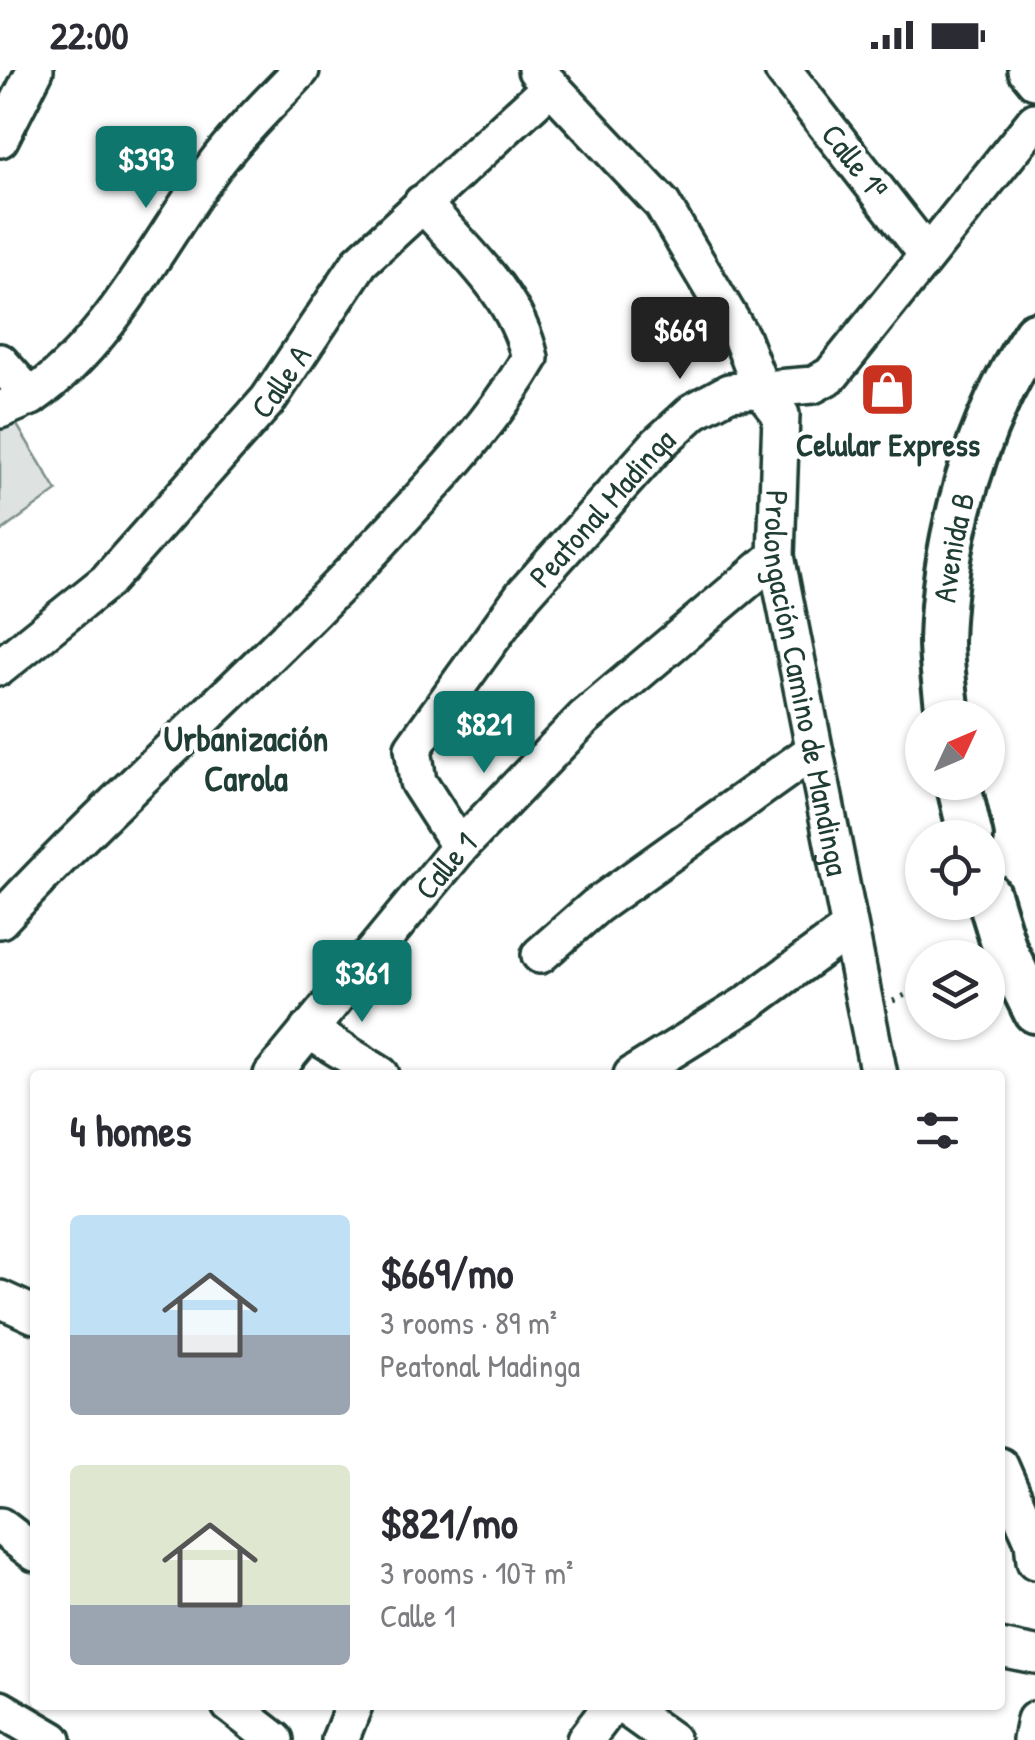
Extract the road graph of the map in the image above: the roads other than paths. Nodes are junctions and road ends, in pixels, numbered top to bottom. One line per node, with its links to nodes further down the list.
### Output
1 (35, 70): 8 (street)
2 (301, 70): 14 (street)
3 (783, 70): 10 (street, Calle 1ª)
4 (1026, 70): 6 (street)
5 (543, 78): 9 (street, Calle A); 13 (street, Prolongación Camino de Mandinga)
6 (1035, 81)
7 (1035, 122): 10 (street, Peatonal Madinga)
8 (0, 139)
9 (422, 203): 16 (street, Calle A); 20 (street)
10 (926, 253): 13 (street, Peatonal Madinga)
11 (1035, 334): 17 (main road, Avenida B)
12 (0, 362): 14 (street)
13 (761, 389): 15 (street, Prolongación Camino de Mandinga); 19 (street, Peatonal Madinga)
14 (16, 404)
15 (776, 556): 18 (street, Prolongación Camino de Mandinga); 19 (street, Calle 1)
16 (0, 667)
17 (946, 700)
18 (813, 750): 22 (street, Prolongación Camino de Mandinga); 23 (street)
19 (460, 848): 25 (street, Calle 1)
20 (0, 920)
21 (999, 920): 24 (main road)
22 (849, 929): 28 (street); 29 (street, Prolongación Camino de Mandinga)
23 (540, 955)
24 (1031, 997)
25 (308, 1030): 26 (street, Calle 1); 27 (street)
26 (276, 1070)
27 (373, 1070)
28 (640, 1070)
29 (878, 1070)
30 (1005, 1477): 33 (street)
31 (0, 1526): 32 (street)
32 (30, 1550)
33 (1035, 1561)
34 (1005, 1649): 35 (street)
35 (1035, 1656)
36 (0, 1710): 42 (street)
37 (237, 1710): 43 (street)
38 (352, 1710): 44 (street)
39 (608, 1710): 45 (street)
40 (629, 1710): 46 (street)
41 (1035, 1720): 47 (street)
42 (52, 1740)
43 (276, 1740)
44 (340, 1740)
45 (585, 1740)
46 (671, 1740)
47 (1031, 1740)

